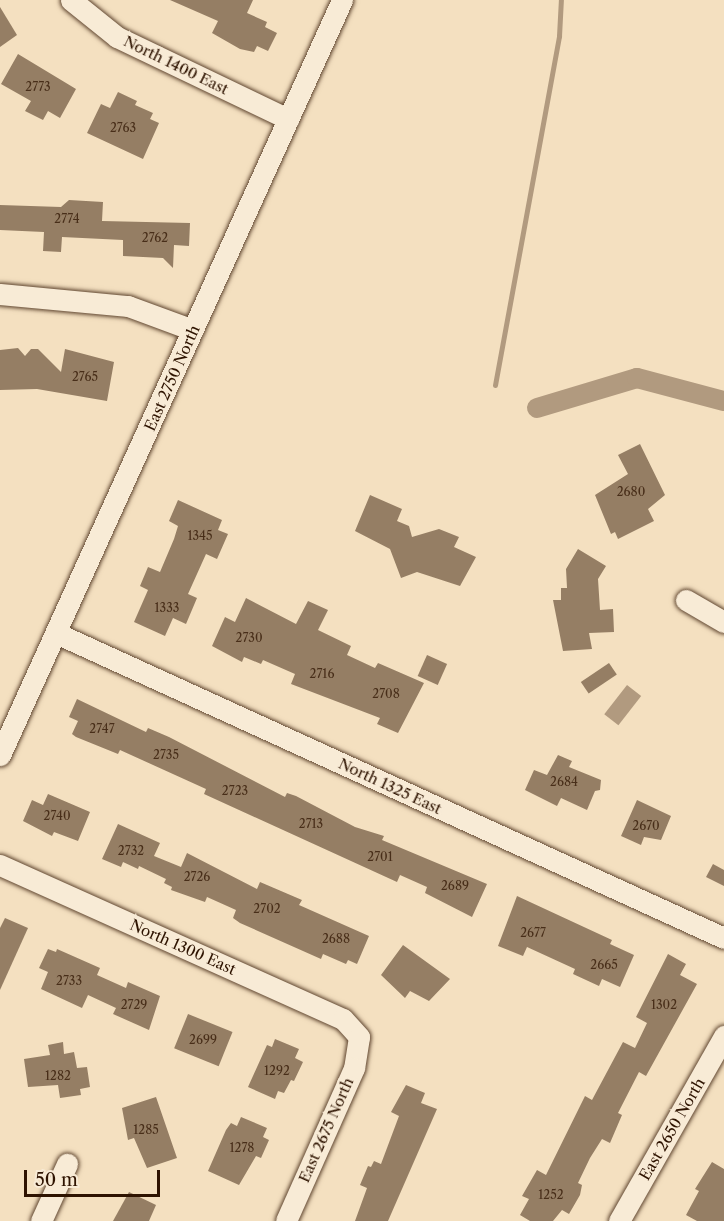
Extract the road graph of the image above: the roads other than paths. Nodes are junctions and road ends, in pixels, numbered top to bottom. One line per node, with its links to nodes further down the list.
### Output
1 (71, 0): 3 (street, North 1400 East)
2 (342, 0): 3 (street, East 2750 North)
3 (288, 119): 5 (street, East 2750 North)
4 (0, 294): 5 (street)
5 (193, 330): 8 (street, East 2750 North)
6 (686, 600): 7 (street)
7 (724, 622)
8 (56, 633): 9 (street, East 2750 North); 11 (street, North 1325 East)
9 (0, 755)
10 (0, 866): 13 (street, North 1300 East)
11 (724, 938)
12 (724, 1036): 17 (street, East 2650 North)
13 (359, 1037): 16 (street, East 2675 North)
14 (67, 1164): 15 (street)
15 (41, 1221)
16 (286, 1221)
17 (619, 1221)

